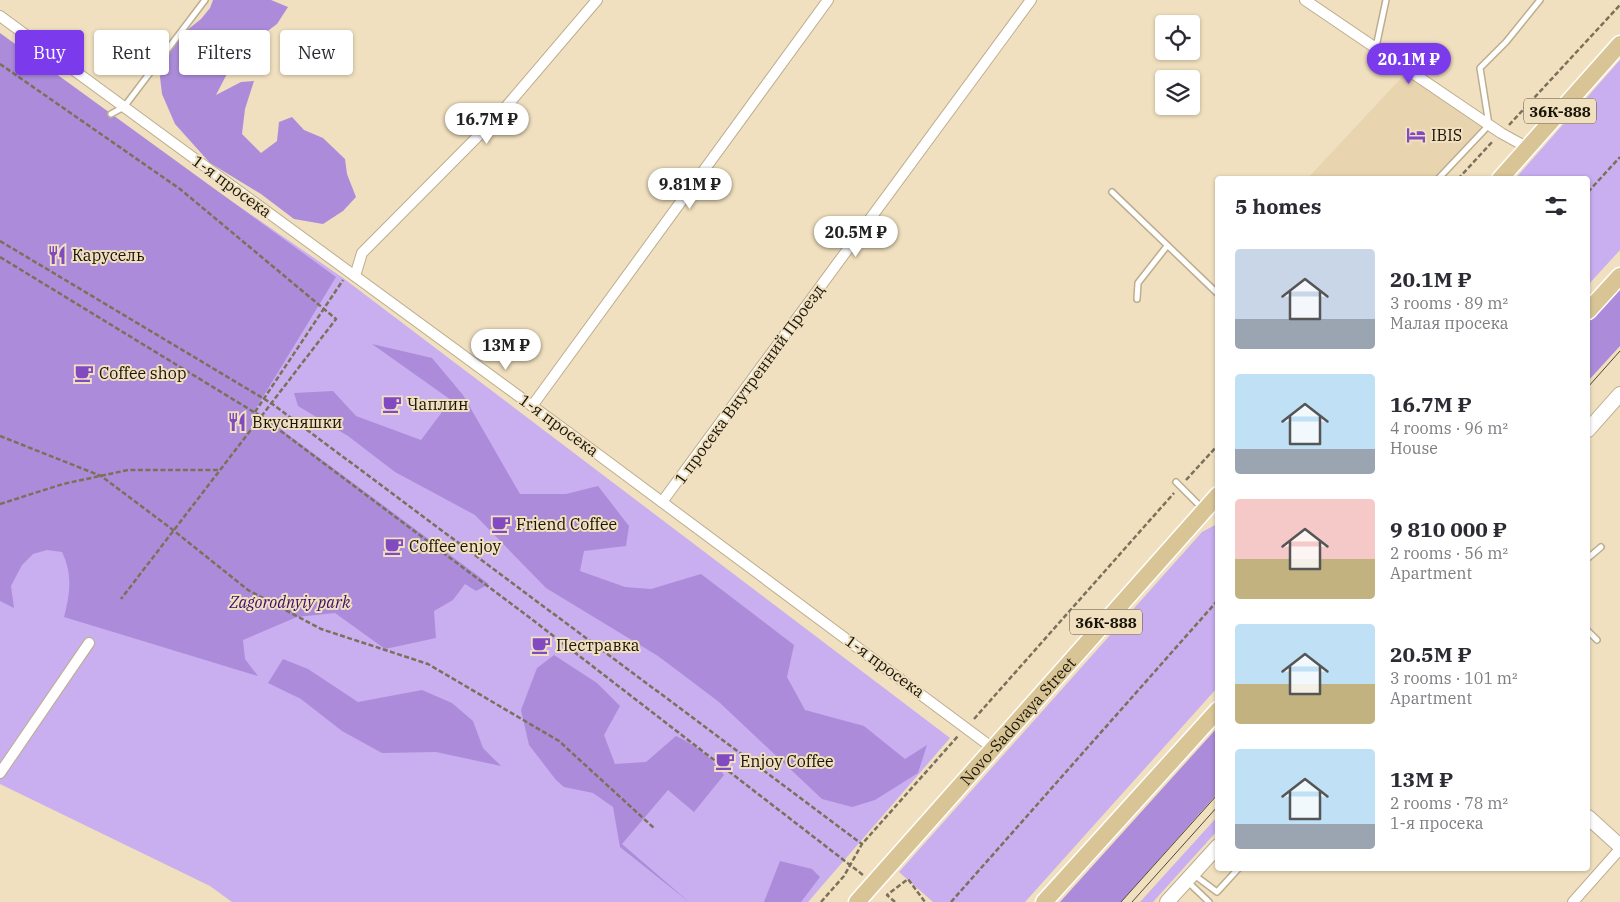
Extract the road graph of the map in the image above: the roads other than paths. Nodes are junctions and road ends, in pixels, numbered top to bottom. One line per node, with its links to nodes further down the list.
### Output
1 (205, 0): 11 (lane)
2 (597, 0): 19 (street)
3 (828, 0): 25 (street)
4 (1030, 0): 29 (street, 1 просека Внутренний Проезд)
5 (1304, 0): 10 (street)
6 (1386, 0): 10 (lane)
7 (1540, 0): 13 (lane)
8 (0, 16): 11 (street, 1-я просека)
9 (1620, 44): 14 (main road, 36К-888)
10 (1376, 47): 13 (street)
11 (124, 106): 12 (lane); 19 (street, 1-я просека)
12 (111, 114)
13 (1489, 125): 14 (street); 15 (lane)
14 (1528, 148): 16 (main road, 36К-888)
15 (1441, 176)
16 (1503, 176)
17 (1112, 192): 18 (lane)
18 (1167, 246): 21 (lane); 22 (lane)
19 (352, 274): 25 (street, 1-я просека)
20 (1620, 276): 23 (main road)
21 (1215, 291)
22 (1137, 299)
23 (1590, 309)
24 (1620, 394): 26 (street)
25 (532, 406): 29 (street, 1-я просека)
26 (1590, 428)
27 (1179, 484): 30 (lane)
28 (1215, 498): 30 (main road, Novo-Sadovaya Street / 36К-888)
29 (662, 502): 37 (street, 1-я просека)
30 (1204, 510): 37 (main road, Novo-Sadovaya Street / 36К-888)
31 (1601, 547): 32 (lane)
32 (1590, 556)
33 (1590, 633): 34 (lane)
34 (1598, 640)
35 (88, 643): 38 (street)
36 (1215, 713): 45 (main road)
37 (994, 749): 44 (main road, Novo-Sadovaya Street / 36К-888)
38 (0, 773)
39 (1590, 819): 40 (street)
40 (1620, 848): 48 (street)
41 (1215, 849): 43 (street)
42 (1236, 871): 43 (lane)
43 (1190, 877): 46 (street); 47 (lane)
44 (857, 902)
45 (1044, 902)
46 (1167, 902)
47 (1209, 902)
48 (1573, 902)

